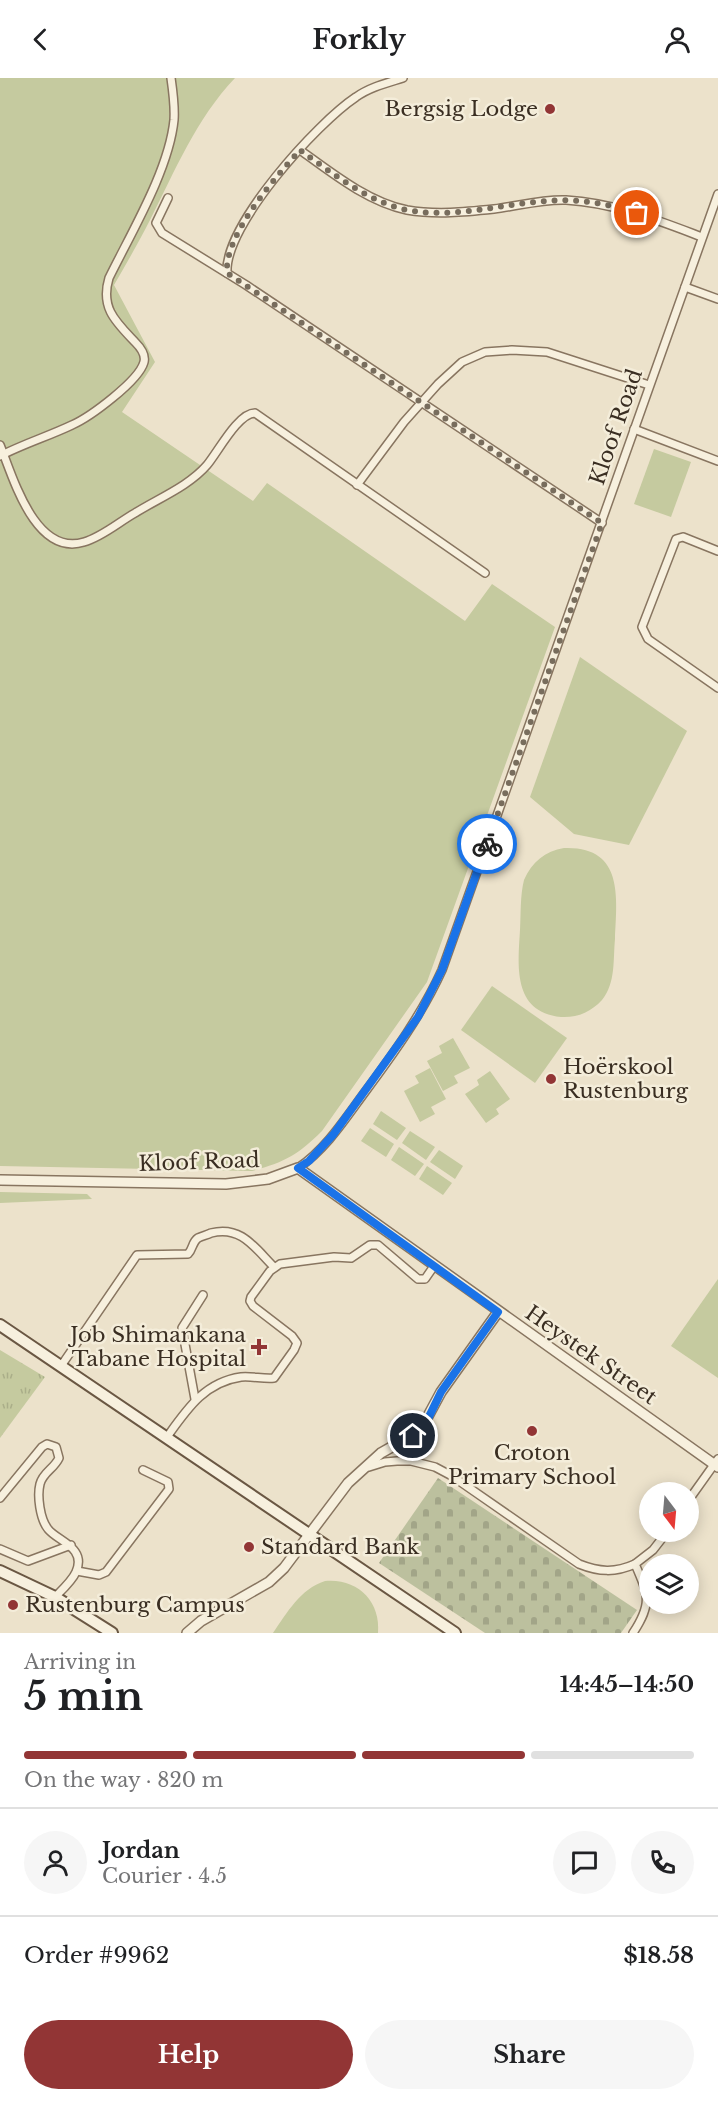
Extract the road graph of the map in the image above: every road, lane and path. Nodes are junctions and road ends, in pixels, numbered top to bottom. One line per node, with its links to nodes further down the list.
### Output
1 (171, 78): 14 (street)
2 (403, 78): 3 (street)
3 (300, 150): 6 (street); 7 (street)
4 (718, 194): 6 (street, Kloof Road)
5 (168, 198): 7 (street)
6 (702, 237): 8 (street, Kloof Road)
7 (227, 273): 11 (street)
8 (686, 287): 9 (street); 10 (street, Kloof Road)
9 (718, 299)
10 (649, 386): 11 (street); 12 (street, Kloof Road)
11 (421, 402): 16 (street); 17 (street)
12 (634, 429): 15 (street); 17 (street, Kloof Road)
13 (0, 445): 14 (street)
14 (2, 455): 16 (street)
15 (718, 461)
16 (357, 485): 19 (street)
17 (602, 523): 21 (street, Kloof Road)
18 (718, 550): 20 (street)
19 (485, 573)
20 (718, 688)
21 (298, 1168): 22 (street, Kloof Road); 23 (street, Heystek Street)
22 (0, 1180)
23 (434, 1266): 24 (street); 26 (street, Heystek Street)
24 (274, 1267): 28 (street); 29 (street)
25 (203, 1295): 29 (street)
26 (498, 1312): 31 (street, Heystek Street); 33 (street)
27 (0, 1325): 28 (main road)
28 (61, 1365): 30 (main road)
29 (195, 1399): 30 (street)
30 (167, 1437): 36 (main road)
31 (717, 1463): 34 (street)
32 (143, 1470): 42 (street)
33 (361, 1471): 36 (street); 40 (street)
34 (699, 1487)
35 (0, 1498): 38 (street)
36 (309, 1534): 47 (street); 48 (main road)
37 (659, 1542): 40 (street)
38 (71, 1545): 39 (street); 42 (street)
39 (0, 1549)
40 (635, 1564): 49 (street)
41 (0, 1571): 43 (main road)
42 (77, 1571): 44 (street)
43 (27, 1585): 44 (main road); 45 (main road)
44 (55, 1597): 46 (main road)
45 (100, 1633)
46 (112, 1633)
47 (187, 1633)
48 (455, 1633)
49 (633, 1633)

